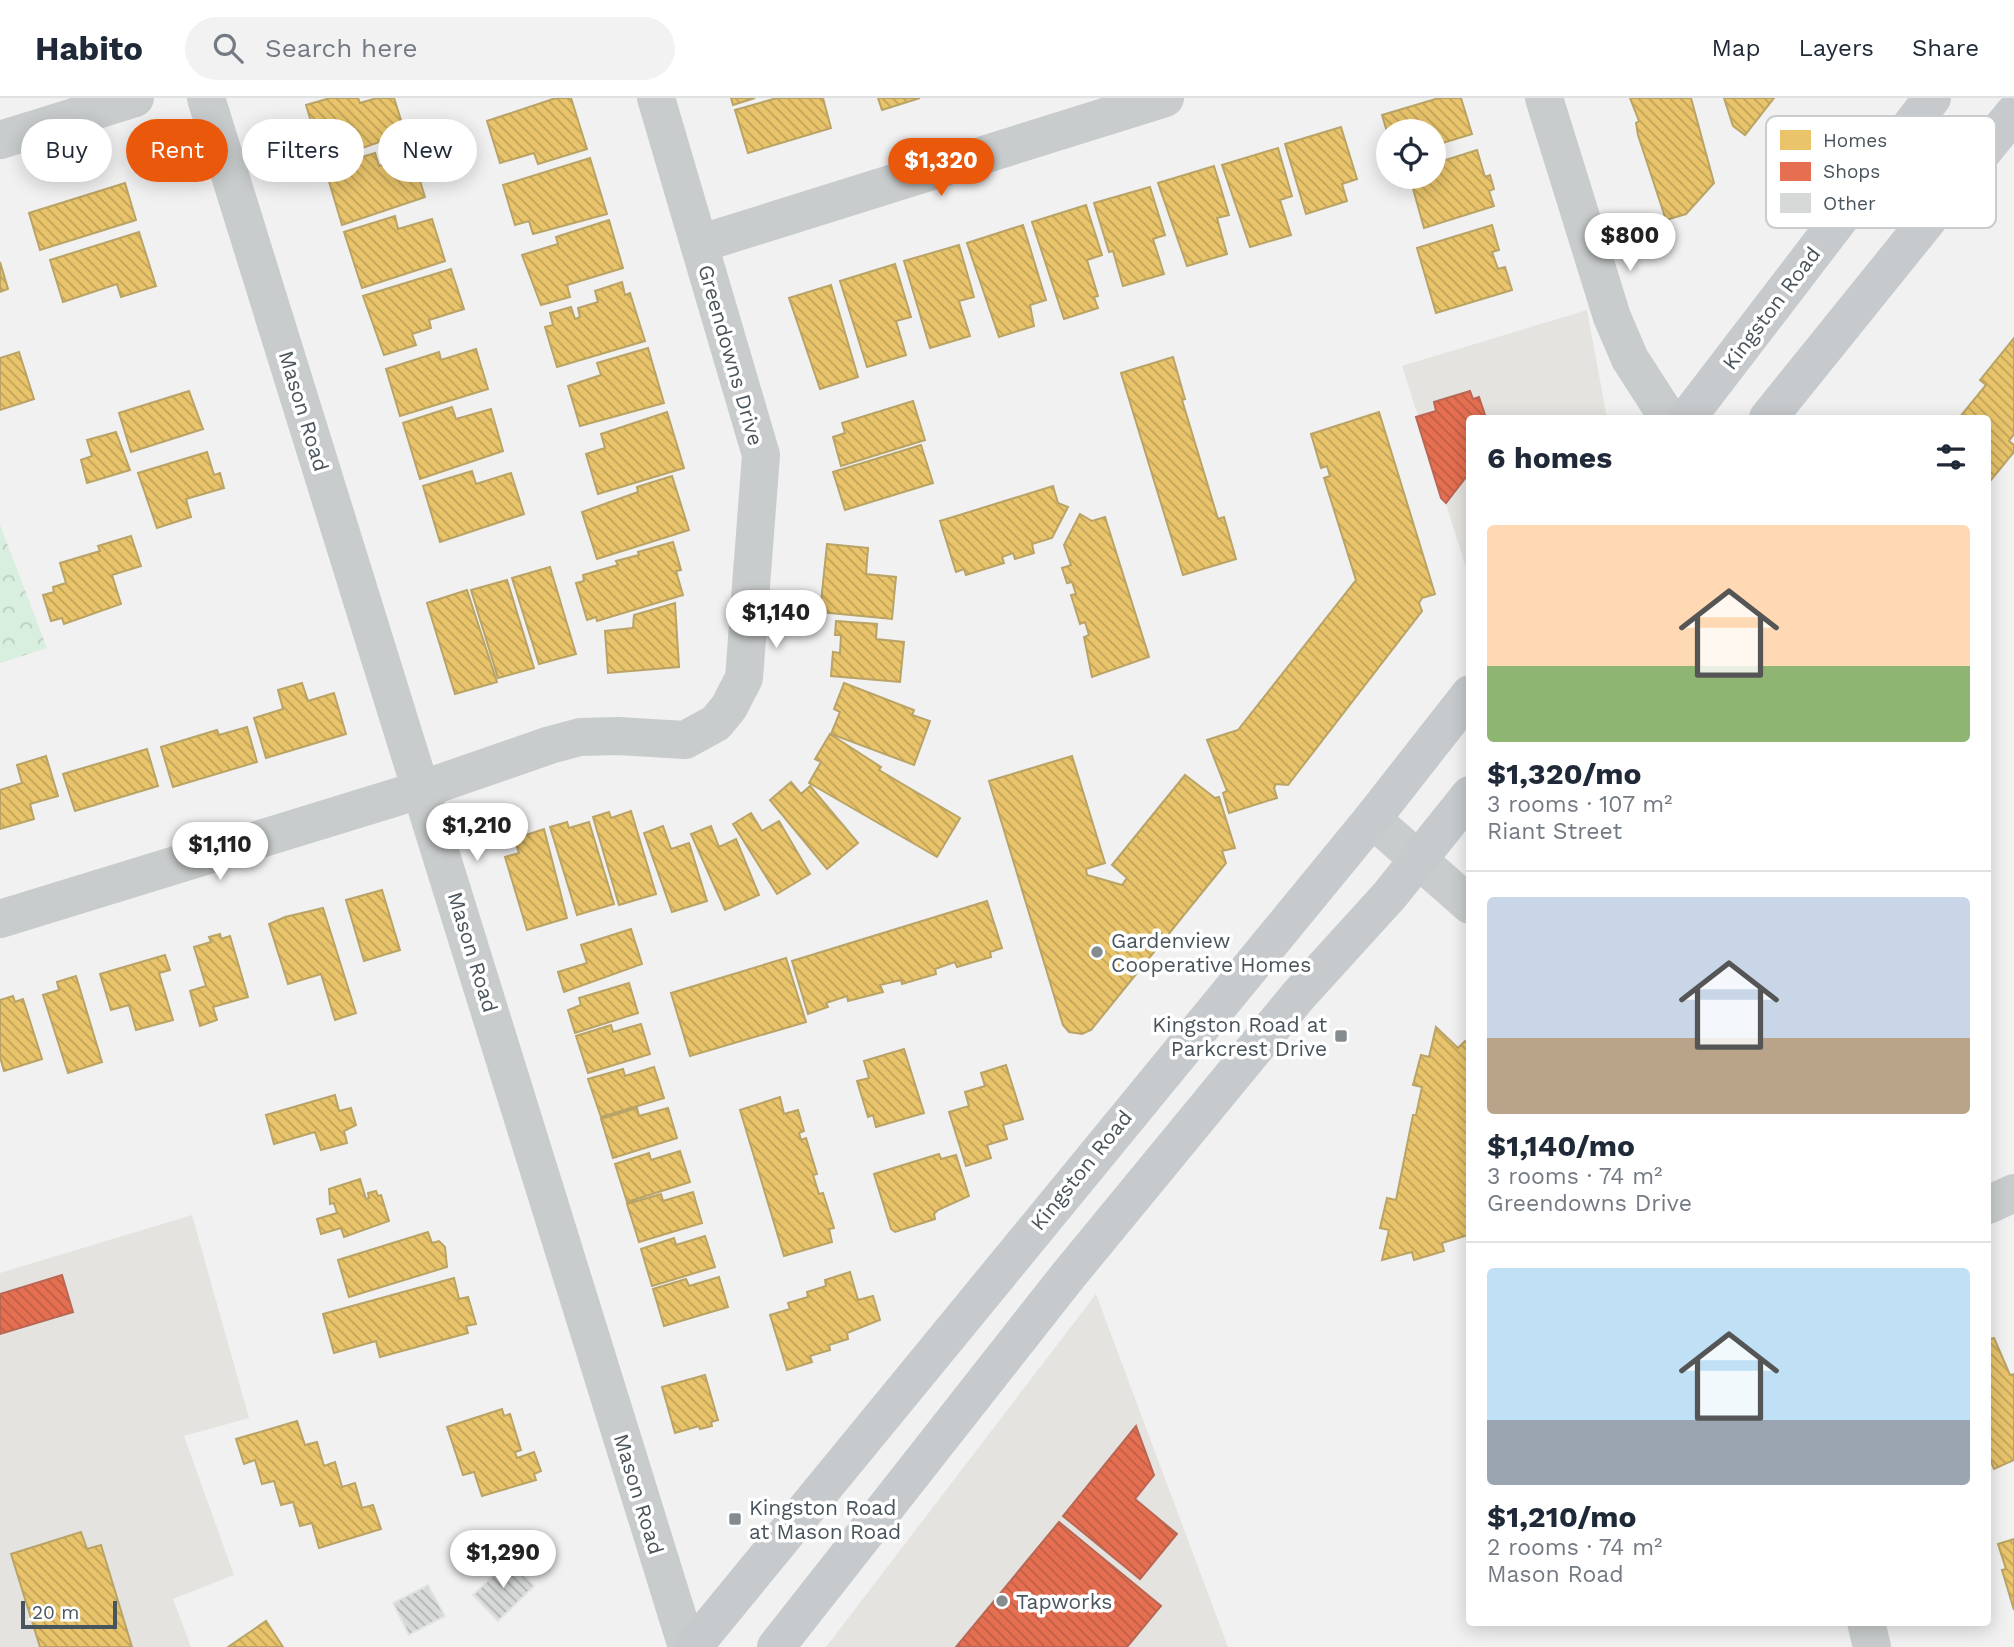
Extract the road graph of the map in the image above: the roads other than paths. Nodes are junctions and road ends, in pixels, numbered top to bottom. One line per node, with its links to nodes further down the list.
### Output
1 (135, 98): 10 (street)
2 (206, 98): 18 (street, Mason Road)
3 (656, 98): 13 (street, Greendowns Drive)
4 (1165, 98): 13 (street)
5 (1544, 98): 14 (street)
6 (1932, 98): 8 (main road, Kingston Road)
7 (2014, 113): 9 (main road)
8 (1918, 116)
9 (1996, 135)
10 (0, 140)
11 (1832, 228): 15 (main road, Kingston Road)
12 (1921, 228): 16 (main road)
13 (699, 244): 18 (street, Greendowns Drive)
14 (1666, 415)
15 (1689, 415)
16 (1770, 415)
17 (1466, 699): 20 (main road, Kingston Road)
18 (423, 789): 23 (street, Greendowns Drive); 27 (street, Mason Road)
19 (1466, 800): 21 (main road)
20 (1372, 819): 21 (street); 24 (main road, Kingston Road)
21 (1418, 859): 22 (street); 25 (main road)
22 (1466, 901)
23 (0, 919)
24 (1272, 938): 25 (main road); 28 (main road, Kingston Road)
25 (1298, 996): 29 (main road)
26 (1867, 1626): 30 (street)
27 (687, 1647)
28 (693, 1647)
29 (776, 1647)
30 (1872, 1647)

